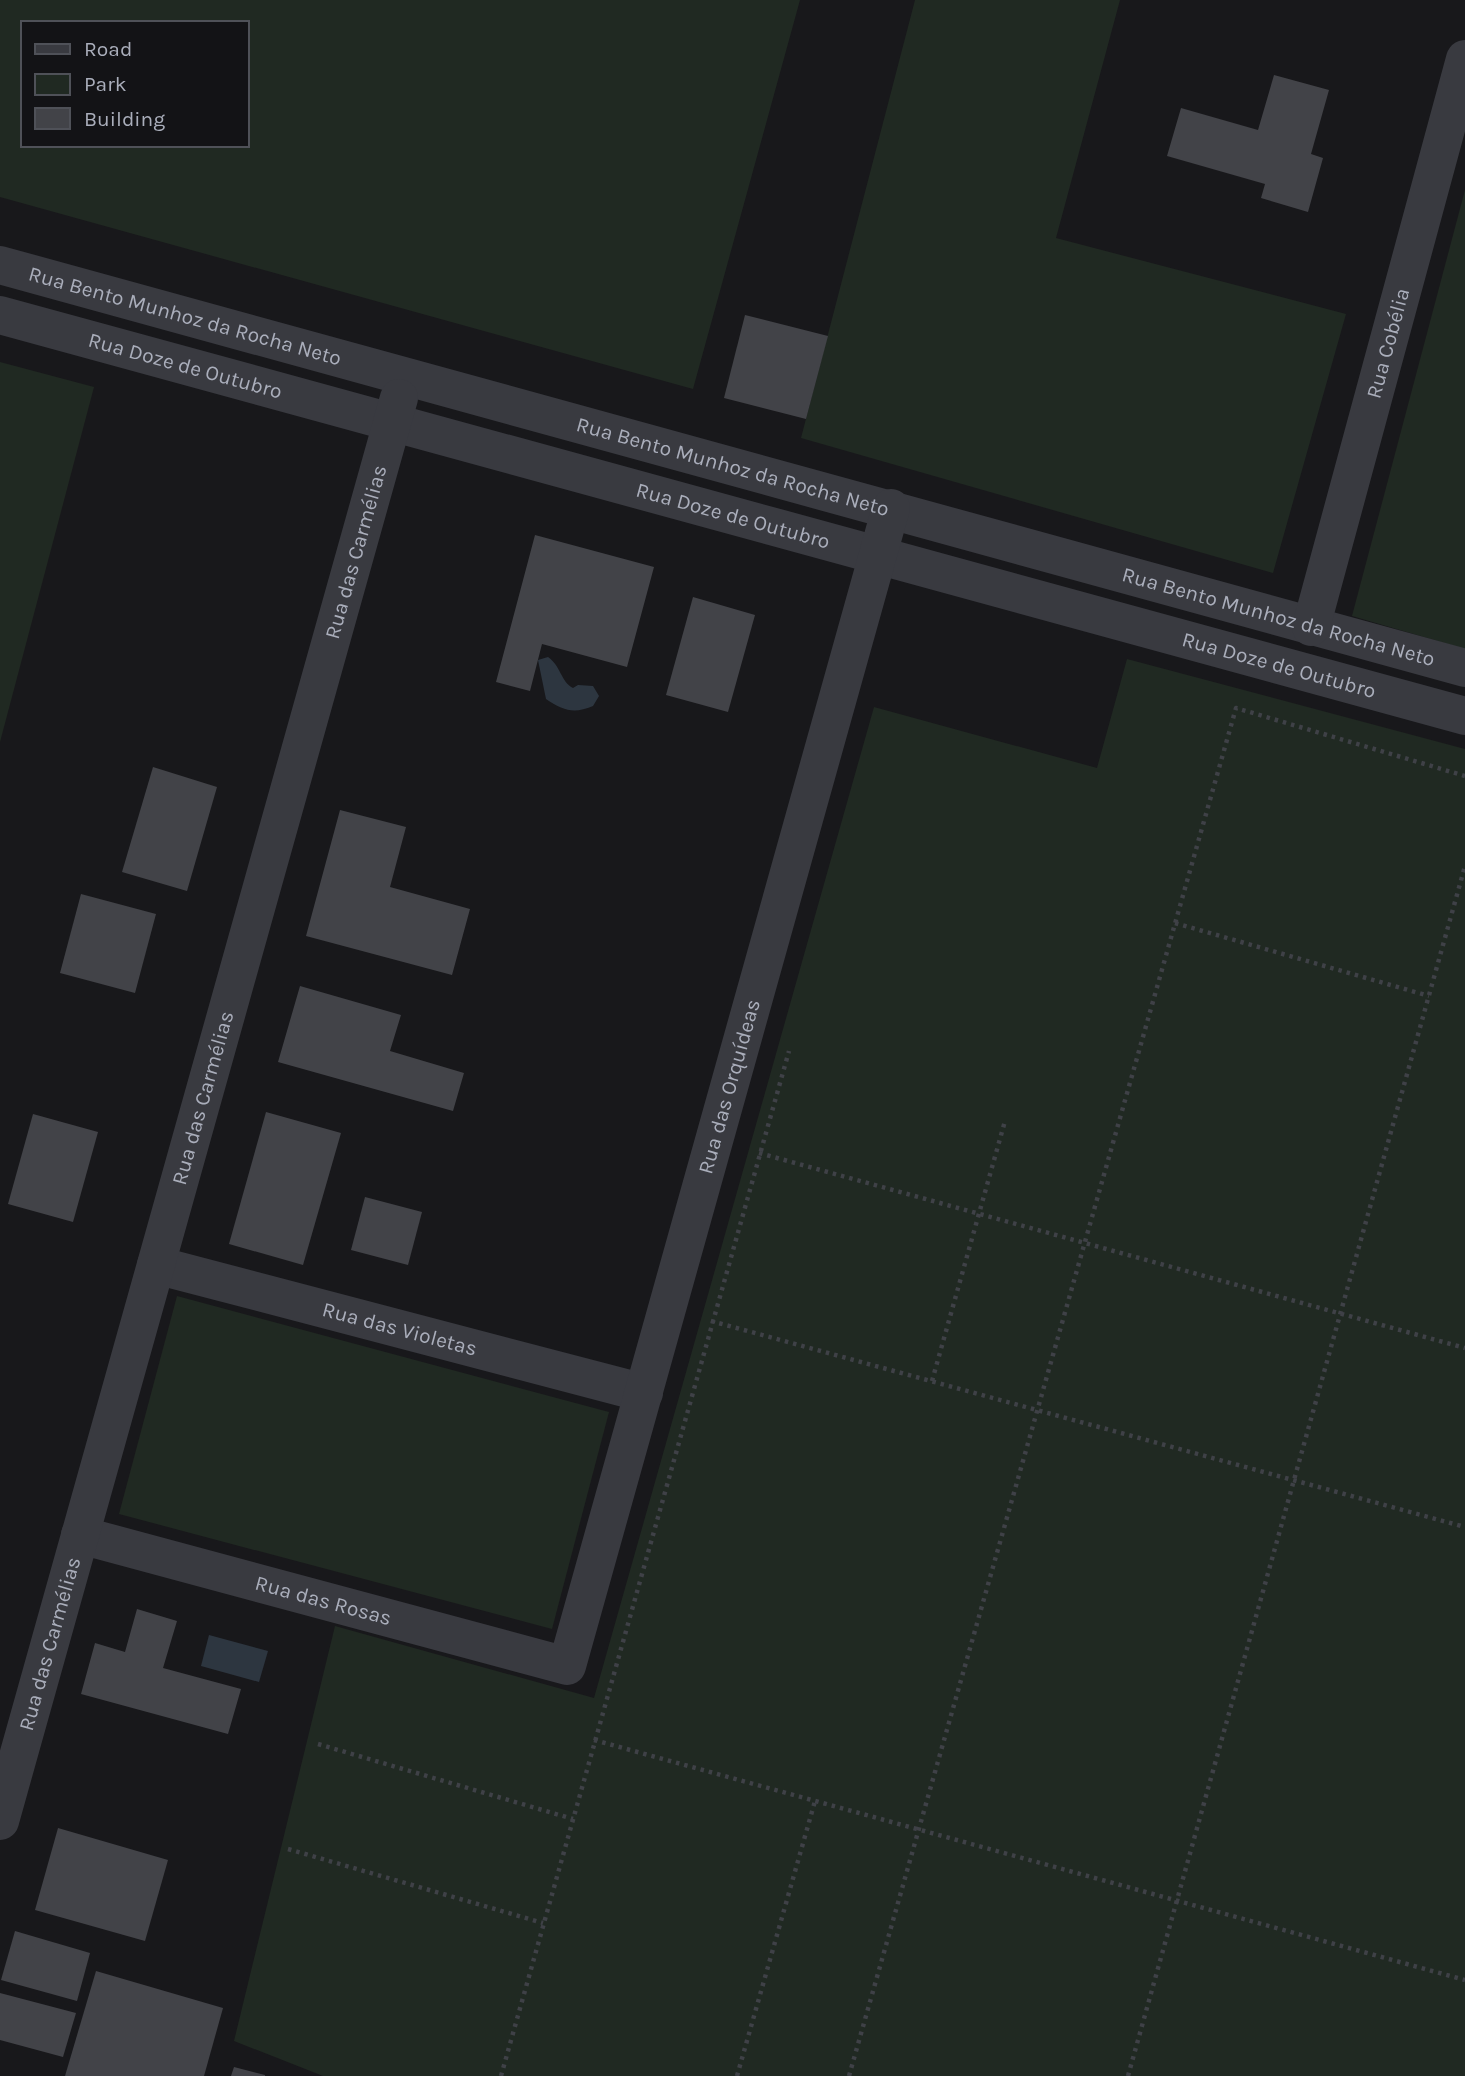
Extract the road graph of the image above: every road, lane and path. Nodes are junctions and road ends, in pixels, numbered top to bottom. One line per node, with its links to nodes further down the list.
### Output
1 (1465, 59): 8 (street, Rua Cobélia)
2 (0, 265): 4 (street, Rua Bento Munhoz da Rocha Neto)
3 (0, 316): 5 (street, Rua Doze de Outubro)
4 (405, 376): 5 (street, Rua das Carmélias); 6 (street, Rua Bento Munhoz da Rocha Neto)
5 (392, 423): 7 (street, Rua Doze de Outubro); 20 (street, Rua das Carmélias)
6 (891, 508): 7 (street, Rua das Orquídeas); 8 (street, Rua Bento Munhoz da Rocha Neto)
7 (879, 557): 10 (street, Rua Doze de Outubro); 25 (street, Rua das Orquídeas)
8 (1311, 627): 9 (street, Rua Bento Munhoz da Rocha Neto)
9 (1465, 668)
10 (1465, 716)
11 (1465, 776): 13 (path)
12 (1465, 866): 14 (path)
13 (1175, 923): 14 (path); 19 (path)
14 (1429, 996): 21 (path)
15 (789, 1051): 17 (path)
16 (1006, 1121): 18 (path)
17 (759, 1153): 18 (path); 22 (path)
18 (979, 1214): 19 (path); 24 (path)
19 (1084, 1243): 21 (path); 26 (path)
20 (156, 1265): 25 (street, Rua das Violetas); 29 (street, Rua das Carmélias)
21 (1340, 1314): 23 (path); 27 (path)
22 (712, 1321): 24 (path); 31 (path)
23 (1465, 1348)
24 (932, 1381): 26 (path)
25 (644, 1392): 30 (street, Rua das Orquídeas)
26 (1037, 1410): 27 (path); 36 (path)
27 (1294, 1480): 28 (path); 38 (path)
28 (1465, 1527)
29 (80, 1535): 30 (street, Rua das Rosas); 35 (street, Rua das Carmélias)
30 (567, 1666)
31 (594, 1740): 33 (path); 34 (path)
32 (318, 1744): 34 (path)
33 (815, 1801): 36 (path); 42 (path)
34 (573, 1819): 39 (path)
35 (0, 1821)
36 (919, 1830): 38 (path); 43 (path)
37 (288, 1849): 39 (path)
38 (1177, 1901): 40 (path); 44 (path)
39 (543, 1923): 41 (path)
40 (1465, 1980)
41 (501, 2076)
42 (737, 2076)
43 (849, 2076)
44 (1128, 2076)

